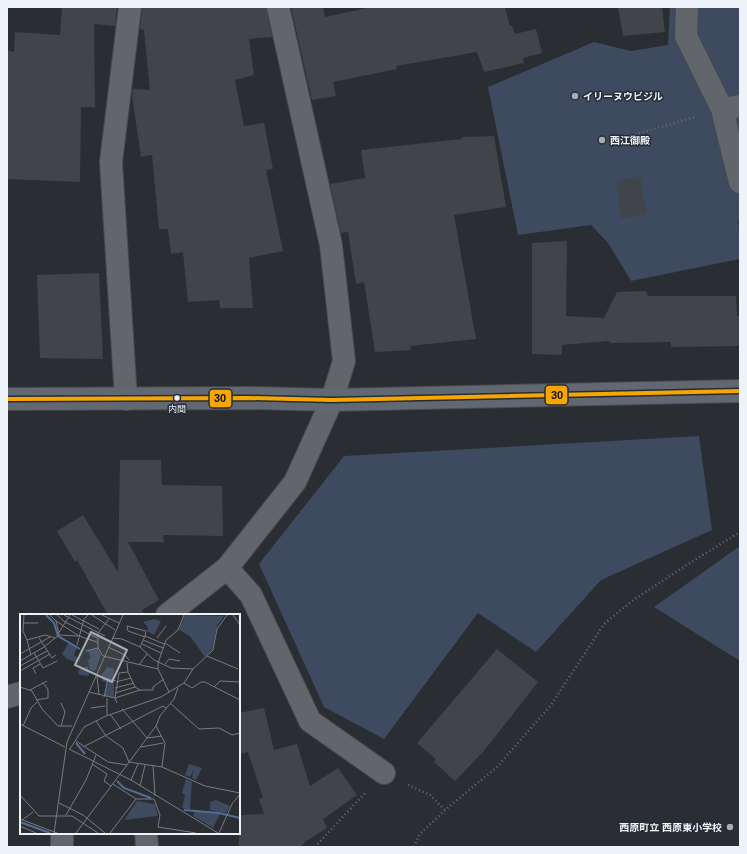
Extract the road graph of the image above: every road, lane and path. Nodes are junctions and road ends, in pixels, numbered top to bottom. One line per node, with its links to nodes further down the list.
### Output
1 (130, 7): 9 (street)
2 (278, 7): 10 (street)
3 (687, 7): 4 (street)
4 (731, 107): 5 (path); 6 (street)
5 (616, 140)
6 (740, 182)
7 (740, 391): 10 (highway)
8 (7, 399): 9 (highway)
9 (126, 399): 10 (highway)
10 (332, 400): 12 (street)
11 (740, 532): 17 (path)
12 (227, 568): 13 (street); 16 (street)
13 (168, 614)
14 (20, 692): 15 (street)
15 (7, 697)
16 (384, 773): 17 (path); 22 (path)
17 (445, 810): 23 (path)
18 (62, 834): 20 (street)
19 (146, 834): 21 (street)
20 (62, 847)
21 (147, 847)
22 (315, 847)
23 (414, 847)

